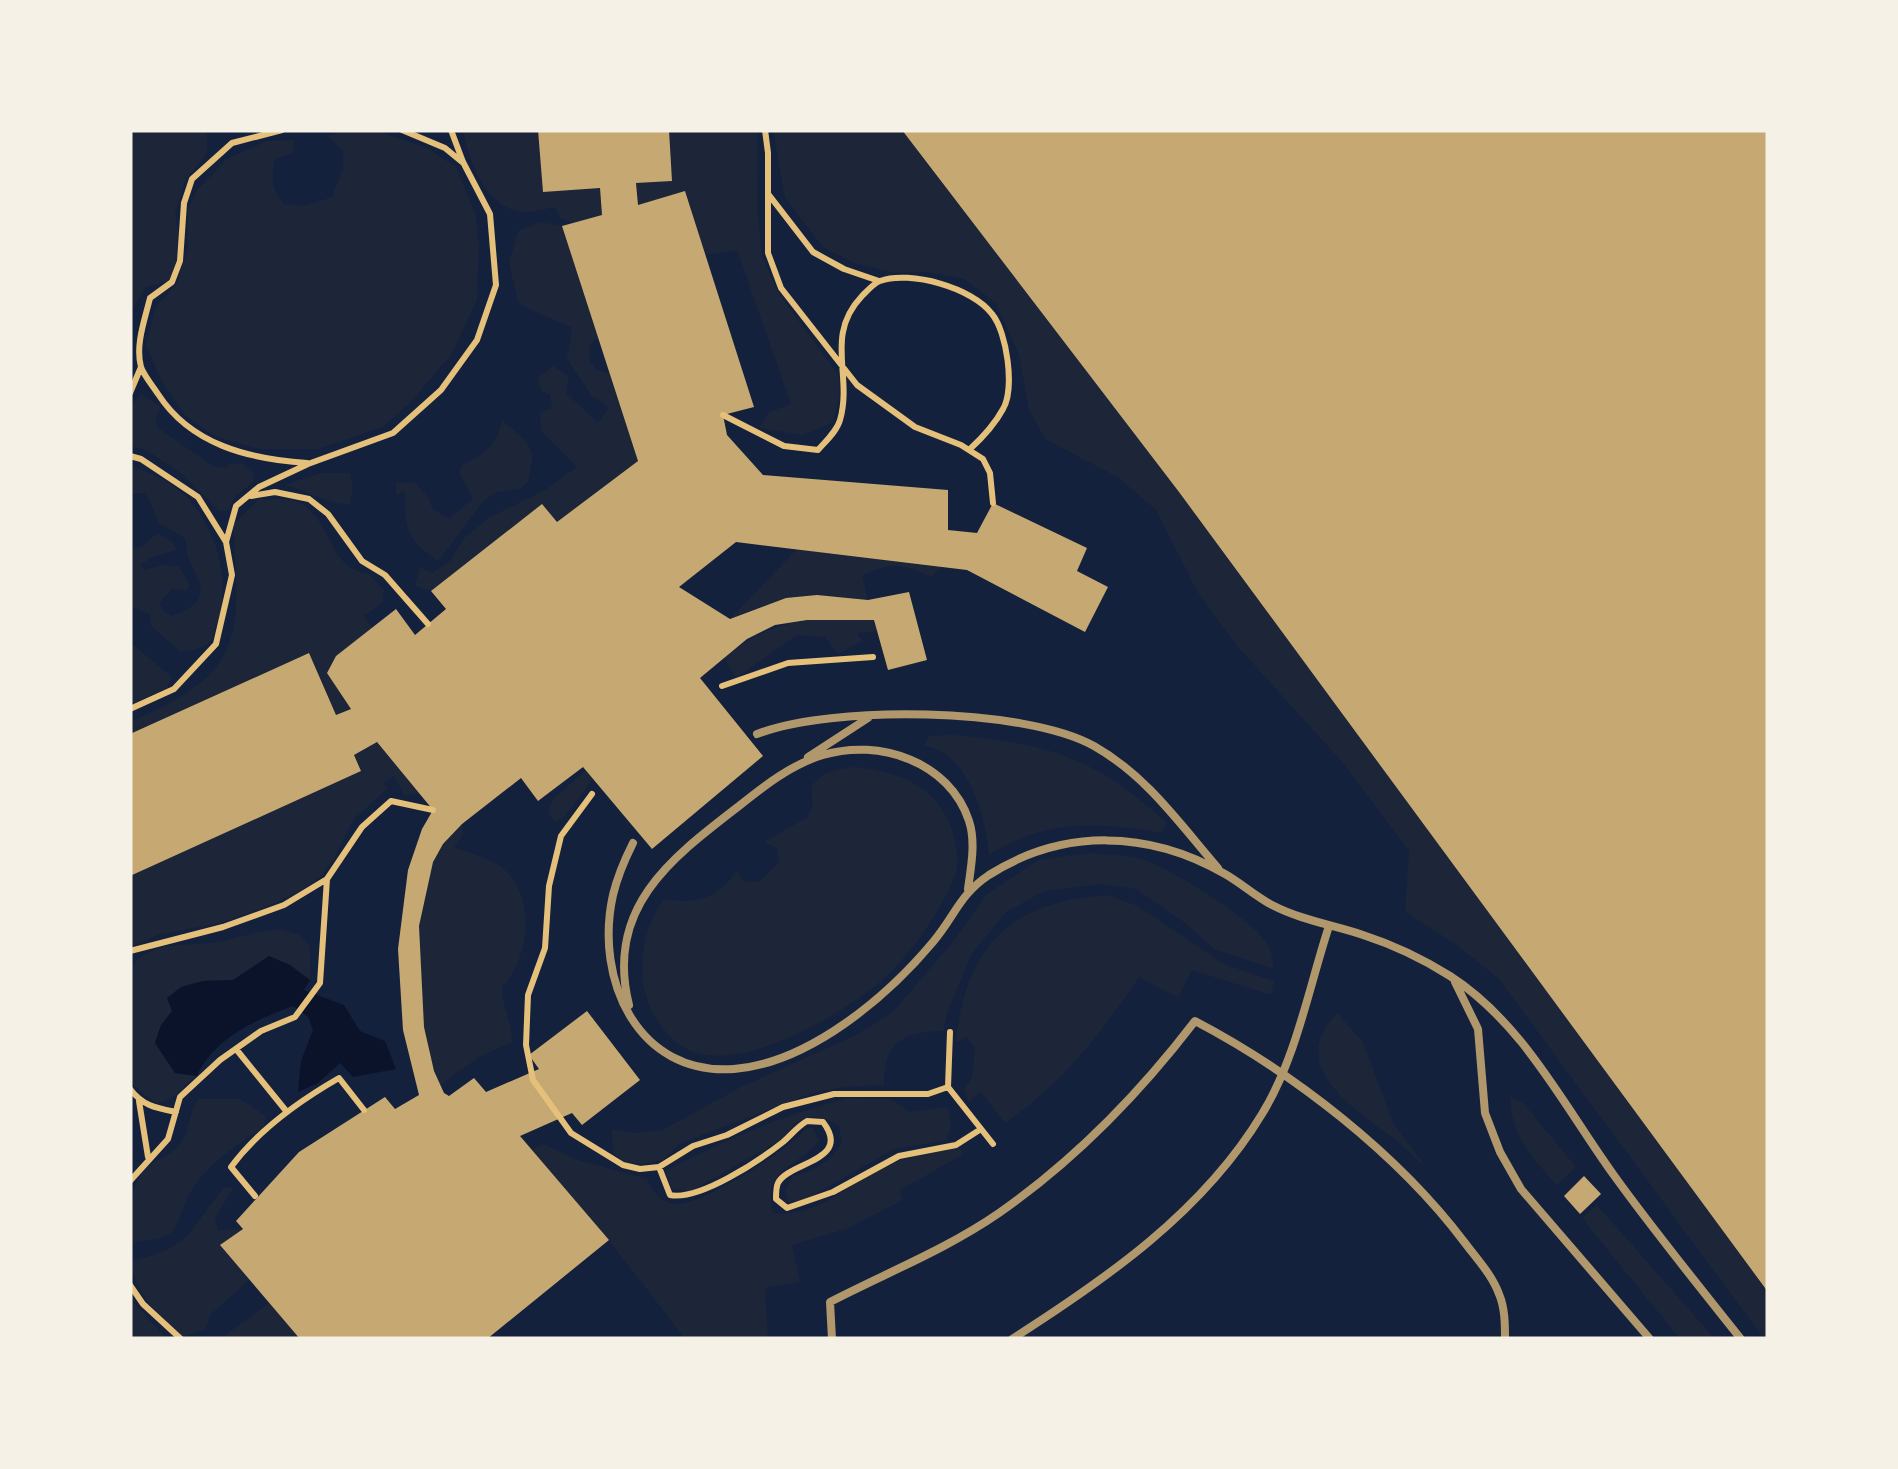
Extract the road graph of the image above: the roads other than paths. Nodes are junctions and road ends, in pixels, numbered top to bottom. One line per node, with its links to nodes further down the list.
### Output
1 (872, 716): 2 (lane); 3 (lane); 5 (lane)
2 (757, 734)
3 (796, 766): 6 (lane); 9 (lane)
4 (633, 843): 9 (lane)
5 (1221, 872): 6 (lane); 7 (lane)
6 (968, 889): 9 (lane)
7 (1329, 926): 8 (lane); 10 (lane)
8 (1454, 978): 14 (lane); 15 (lane)
9 (632, 1017)
10 (1282, 1072): 11 (lane); 12 (lane); 13 (lane)
11 (832, 1339)
12 (1012, 1339)
13 (1505, 1339)
14 (1650, 1339)
15 (1742, 1339)

